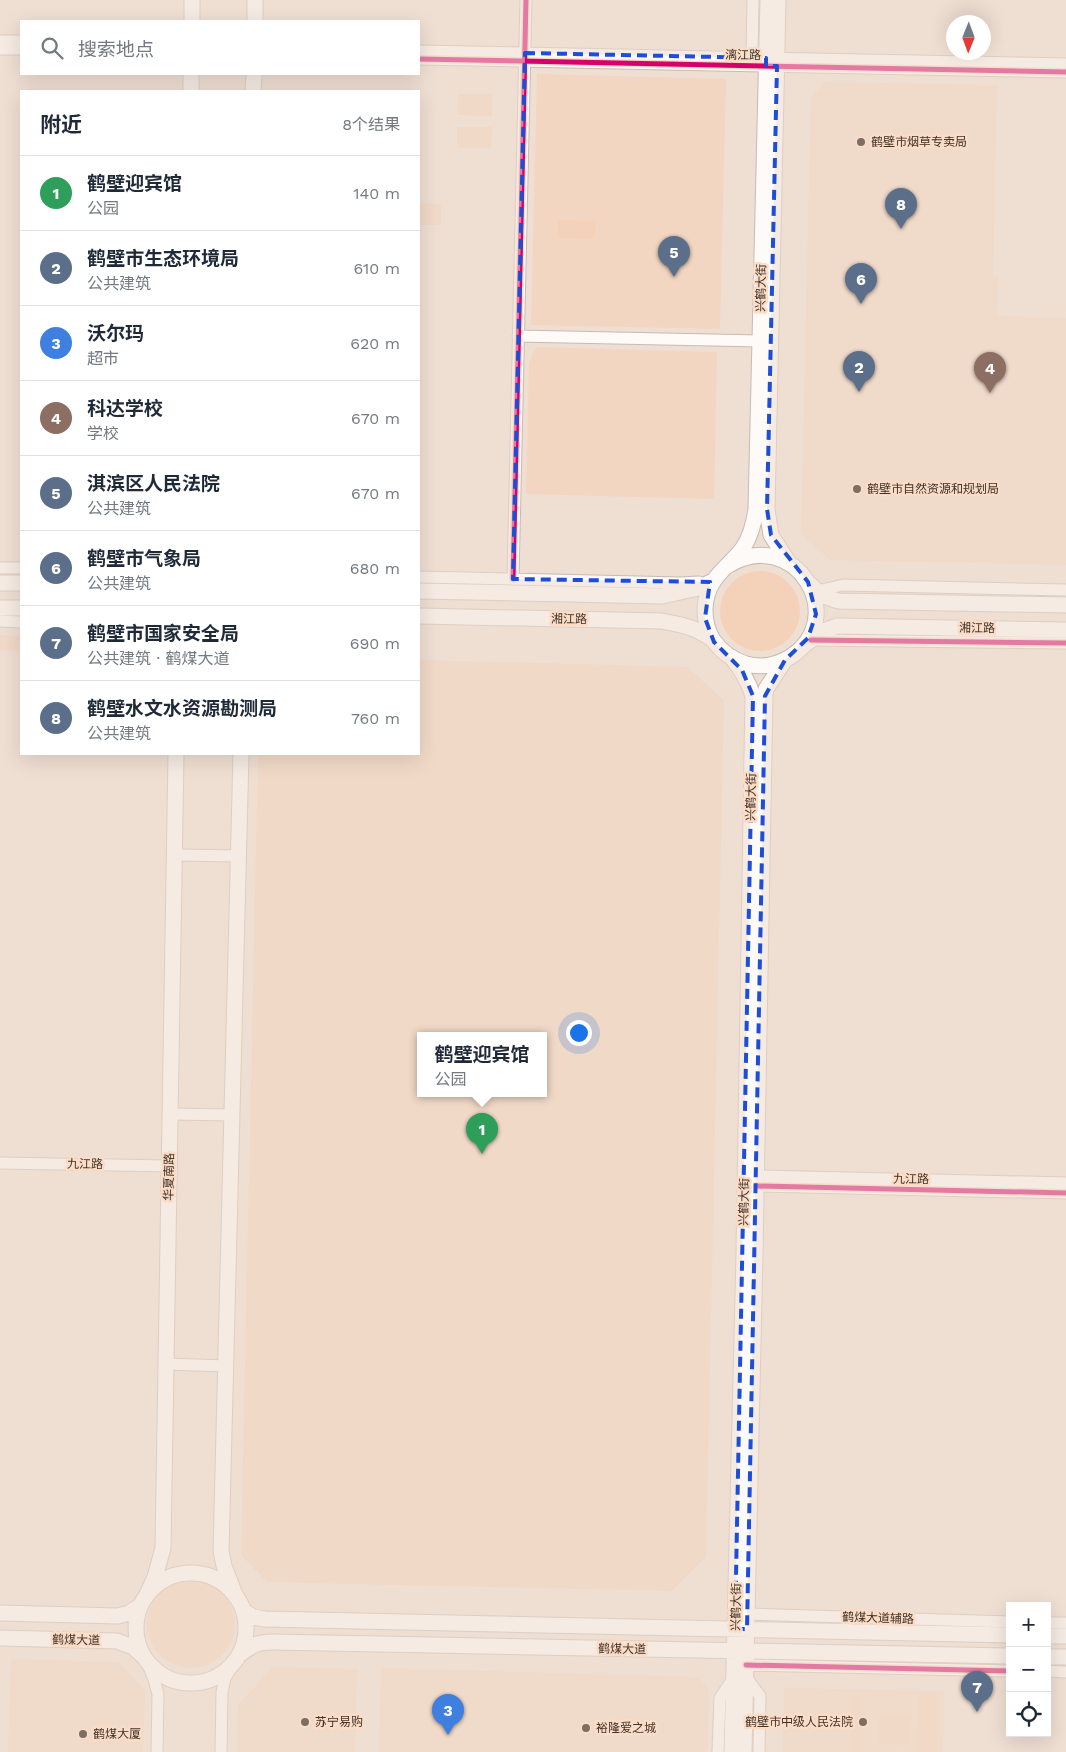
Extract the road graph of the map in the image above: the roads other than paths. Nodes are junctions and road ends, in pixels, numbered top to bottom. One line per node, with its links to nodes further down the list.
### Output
1 (192, 0): 7 (main road)
2 (255, 0): 8 (main road)
3 (526, 0): 14 (street)
4 (753, 0): 16 (street)
5 (768, 0): 16 (main road, 兴鹤大街)
6 (778, 0): 16 (main road, 兴鹤大街)
7 (192, 20)
8 (255, 20)
9 (0, 41): 10 (street)
10 (20, 41)
11 (0, 49): 12 (street)
12 (20, 49)
13 (420, 51): 14 (street, 漓江路)
14 (525, 57): 15 (street, 漓江路); 16 (street, 漓江路); 16 (street, 漓江路); 23 (street)
15 (420, 59)
16 (768, 61): 17 (street, 漓江路); 18 (street, 漓江路); 24 (main road, 兴鹤大街); 25 (main road, 兴鹤大街)
17 (1066, 64)
18 (1066, 72)
19 (191, 75): 21 (main road)
20 (254, 75): 22 (main road)
21 (191, 90)
22 (253, 90)
23 (518, 336): 24 (street); 30 (street)
24 (760, 341): 26 (main road, 兴鹤大街)
25 (790, 564): 26 (main road); 34 (main road)
26 (727, 566): 31 (main road)
27 (0, 568): 28 (street)
28 (20, 568)
29 (420, 577): 30 (street)
30 (513, 580): 31 (street)
31 (713, 581): 36 (main road, 湘江路); 44 (main road)
32 (0, 583): 33 (main road)
33 (20, 584)
34 (813, 587): 35 (street); 37 (main road, 湘江路); 45 (main road)
35 (1066, 590)
36 (420, 592)
37 (1066, 605)
38 (0, 608): 39 (main road)
39 (20, 608)
40 (420, 616): 44 (main road, 湘江路)
41 (0, 621): 42 (street)
42 (20, 622)
43 (1066, 630): 45 (main road, 湘江路)
44 (714, 642): 47 (main road)
45 (807, 642): 46 (street); 48 (main road)
46 (1066, 644)
47 (732, 658): 48 (main road); 71 (main road, 兴鹤大街)
48 (784, 660): 58 (main road, 兴鹤大街)
49 (176, 755): 51 (main road, 华夏南路)
50 (241, 755): 52 (main road)
51 (175, 855): 52 (street); 53 (main road, 华夏南路)
52 (238, 856): 54 (main road)
53 (170, 1114): 54 (street); 57 (main road, 华夏南路)
54 (232, 1115): 62 (main road)
55 (0, 1163): 57 (street, 九江路)
56 (0, 1170): 57 (street, 九江路)
57 (169, 1170): 61 (main road, 华夏南路)
58 (757, 1181): 59 (street, 九江路); 60 (street, 九江路); 67 (main road, 兴鹤大街)
59 (1066, 1183)
60 (1066, 1193)
61 (166, 1364): 62 (street); 64 (main road, 华夏南路)
62 (226, 1366): 63 (main road)
63 (236, 1597): 64 (main road, 鹤煤大道); 65 (main road, 鹤煤大道)
64 (144, 1602): 66 (main road, 鹤煤大道); 79 (main road, 鹤煤大道)
65 (244, 1611): 71 (main road, 鹤煤大道); 80 (main road, 鹤煤大道)
66 (0, 1614)
67 (747, 1614): 68 (street, 鹤煤大道辅路); 71 (main road, 兴鹤大街)
68 (1006, 1622)
69 (1051, 1623): 70 (street)
70 (1066, 1623)
71 (741, 1629): 72 (main road, 鹤煤大道); 81 (main road, 兴鹤大街)
72 (1006, 1635)
73 (1051, 1636): 74 (main road)
74 (1066, 1636)
75 (0, 1638): 79 (main road, 鹤煤大道)
76 (1006, 1656): 81 (main road, 鹤煤大道)
77 (1051, 1657): 78 (main road)
78 (1066, 1657)
79 (146, 1659): 80 (main road, 鹤煤大道); 85 (street)
80 (237, 1659): 81 (main road, 鹤煤大道); 86 (street)
81 (741, 1664): 82 (street); 87 (street); 88 (main road, 兴鹤大街); 89 (main road, 兴鹤大街); 90 (street)
82 (1006, 1670)
83 (1051, 1671): 84 (street)
84 (1066, 1672)
85 (157, 1752)
86 (221, 1752)
87 (718, 1752)
88 (732, 1752)
89 (744, 1752)
90 (759, 1752)

